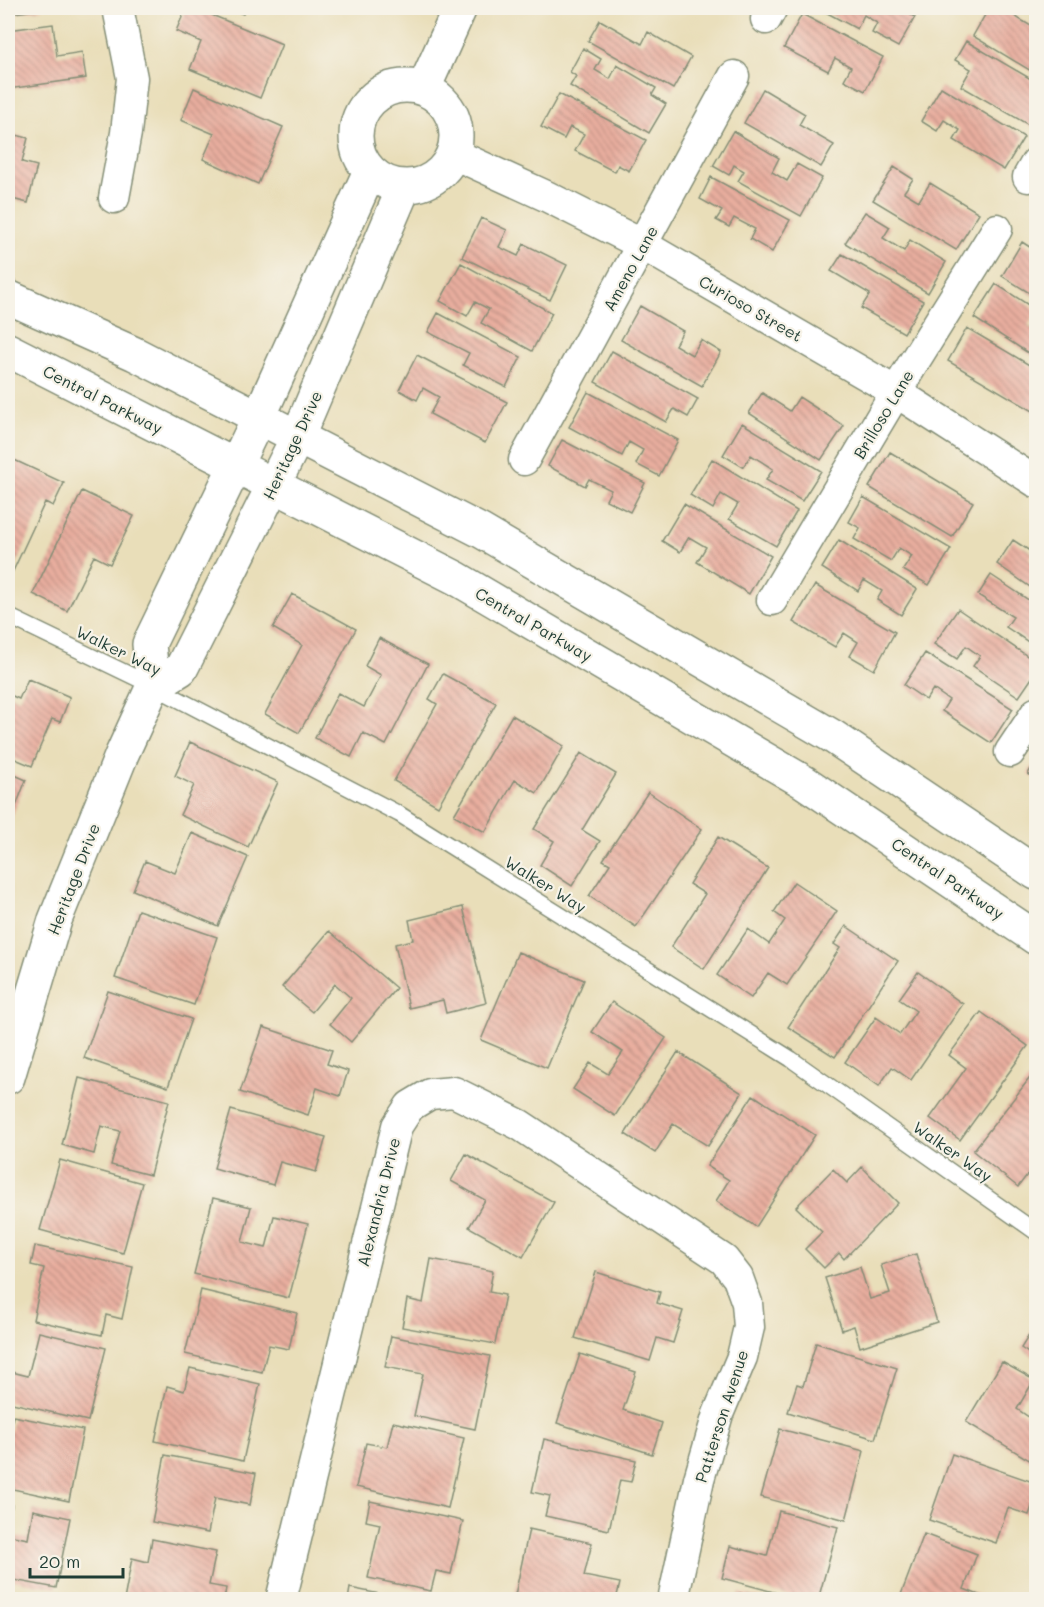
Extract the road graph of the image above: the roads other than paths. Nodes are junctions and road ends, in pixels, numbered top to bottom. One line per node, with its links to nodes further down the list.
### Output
1 (118, 8): 8 (street)
2 (460, 8): 4 (main road)
3 (734, 76): 10 (street, Ameno Lane)
4 (424, 88): 5 (main road); 6 (main road)
5 (454, 154): 7 (main road); 10 (street, Curioso Street)
6 (370, 171): 7 (main road); 14 (main road, Heritage Drive)
7 (404, 187): 15 (main road, Heritage Drive)
8 (114, 198)
9 (997, 229): 13 (street, Brilloso Lane)
10 (643, 245): 13 (street, Curioso Street); 16 (street, Ameno Lane)
11 (8, 297): 14 (main road)
12 (8, 350): 17 (main road, Central Parkway)
13 (896, 392): 18 (street, Curioso Street); 20 (street, Brilloso Lane)
14 (259, 417): 15 (main road); 17 (main road, Heritage Drive)
15 (298, 436): 19 (main road, Heritage Drive); 25 (main road)
16 (524, 460)
17 (234, 466): 19 (main road, Central Parkway); 22 (main road, Heritage Drive)
18 (1036, 482)
19 (273, 486): 22 (main road, Heritage Drive); 26 (main road, Central Parkway)
20 (772, 600)
21 (8, 616): 22 (lane, Walker Way)
22 (153, 686): 27 (main road, Heritage Drive); 28 (lane, Walker Way)
23 (1036, 713): 24 (street)
24 (1010, 752)
25 (1036, 873)
26 (1036, 938)
27 (8, 1077)
28 (1036, 1232)
29 (747, 1303): 30 (street, Alexandria Drive); 31 (street, Patterson Avenue)
30 (281, 1599)
31 (673, 1599)

